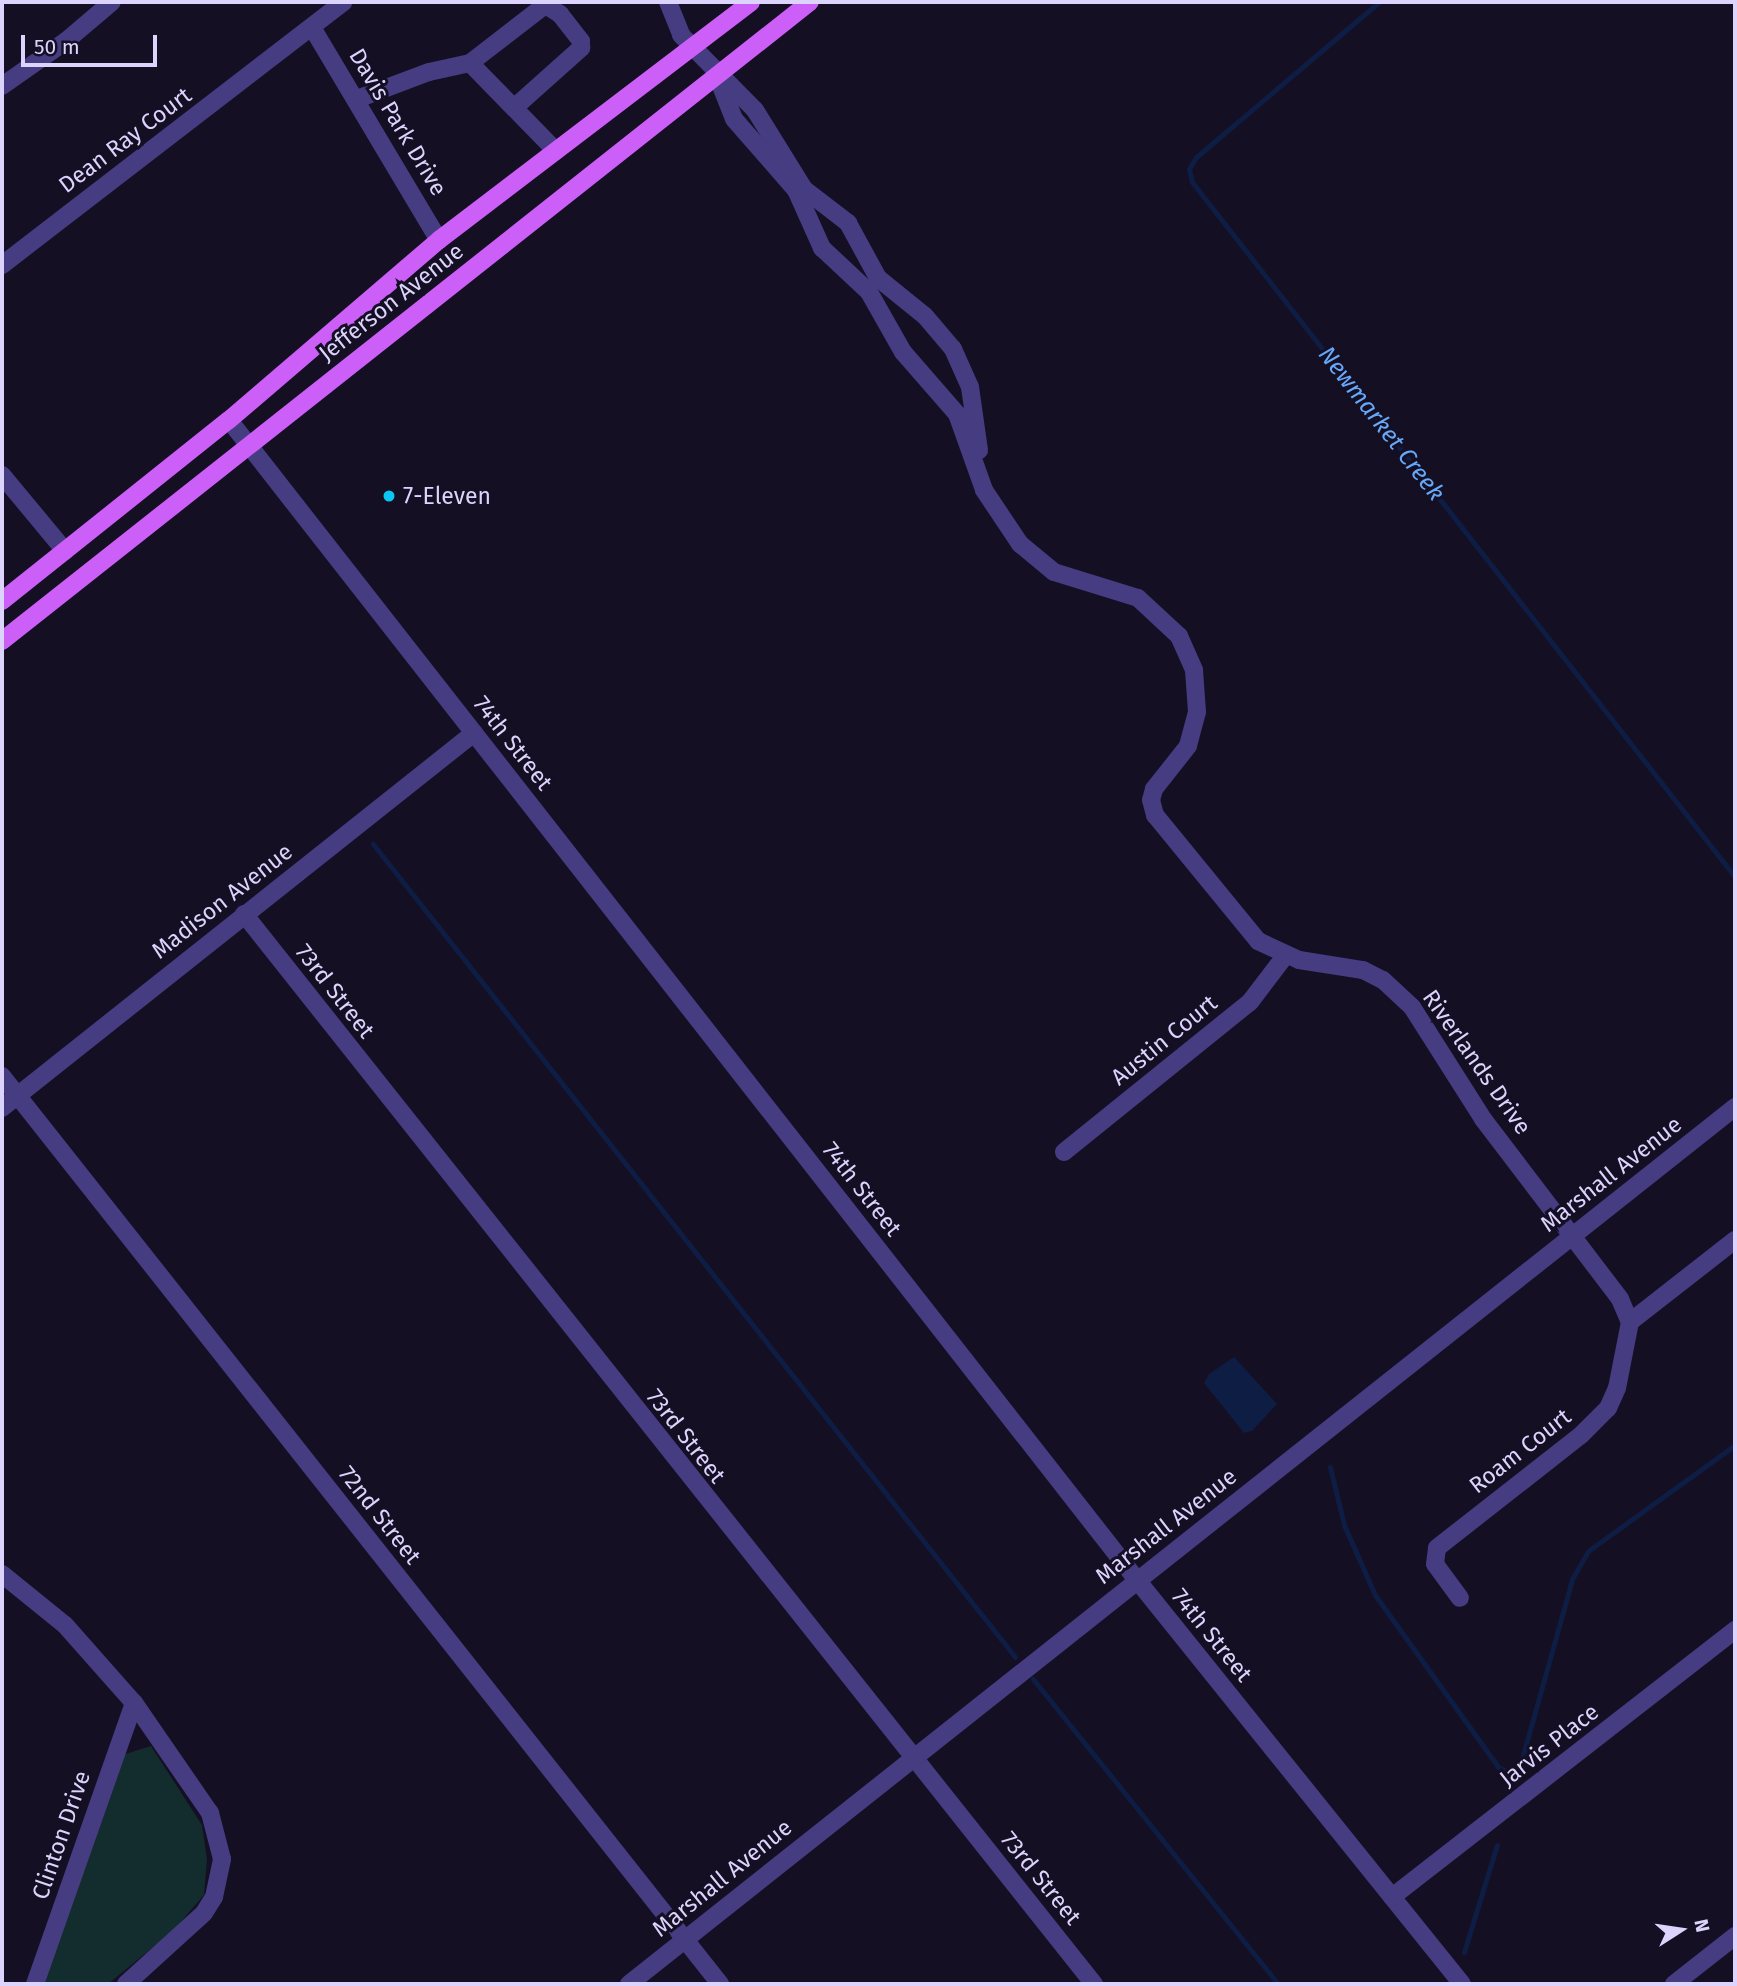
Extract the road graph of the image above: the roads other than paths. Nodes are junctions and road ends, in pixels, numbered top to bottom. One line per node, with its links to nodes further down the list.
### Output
1 (113, 2): 11 (street)
2 (343, 2): 7 (street, Dean Ray Court)
3 (668, 2): 8 (street)
4 (751, 2): 8 (main road, Jefferson Avenue)
5 (810, 2): 10 (main road, Jefferson Avenue)
6 (548, 4): 9 (street); 13 (street)
7 (313, 29): 12 (street, Davis Park Drive); 16 (street, Dean Ray Court)
8 (692, 47): 10 (street); 14 (main road, Jefferson Avenue)
9 (470, 63): 12 (street); 13 (street)
10 (717, 76): 18 (main road, Jefferson Avenue); 20 (street, Riverlands Drive); 20 (street, Riverlands Drive)
11 (2, 86)
12 (357, 99): 15 (street, Davis Park Drive)
13 (514, 107): 14 (street)
14 (556, 151): 15 (main road, Jefferson Avenue)
15 (439, 240): 17 (main road, Jefferson Avenue)
16 (2, 265)
17 (229, 420): 18 (street, 74th Street); 21 (main road, Jefferson Avenue)
18 (248, 444): 23 (main road, Jefferson Avenue); 24 (street, 74th Street)
19 (2, 475): 21 (street)
20 (984, 489): 26 (street, Riverlands Drive)
21 (65, 551): 22 (main road, Jefferson Avenue)
22 (2, 601)
23 (2, 641)
24 (474, 733): 25 (street, Madison Avenue); 36 (street, 74th Street)
25 (244, 914): 28 (street, Madison Avenue); 40 (street, 73rd Street)
26 (1285, 956): 31 (street, Austin Court); 32 (street, Riverlands Drive)
27 (2, 1076): 28 (street, 72nd Street)
28 (17, 1095): 30 (street, Madison Avenue); 43 (street, 72nd Street)
29 (1735, 1107): 32 (street, Marshall Avenue)
30 (2, 1108)
31 (1064, 1152)
32 (1574, 1235): 34 (street); 36 (street, Marshall Avenue)
33 (1735, 1240): 34 (street)
34 (1630, 1322): 37 (street, Roam Court)
35 (2, 1574): 39 (street)
36 (1137, 1580): 40 (street, Marshall Avenue); 41 (street, 74th Street)
37 (1460, 1598)
38 (1735, 1630): 41 (street, Jarvis Place)
39 (134, 1703): 44 (street, Clinton Drive); 45 (street)
40 (913, 1758): 43 (street, Marshall Avenue); 48 (street, 73rd Street)
41 (1392, 1897): 49 (street, 74th Street)
42 (1735, 1936): 50 (street)
43 (685, 1939): 46 (street, Marshall Avenue); 47 (street, 72nd Street)
44 (35, 1984)
45 (126, 1984)
46 (629, 1984)
47 (720, 1984)
48 (1094, 1984)
49 (1462, 1984)
50 (1674, 1984)

